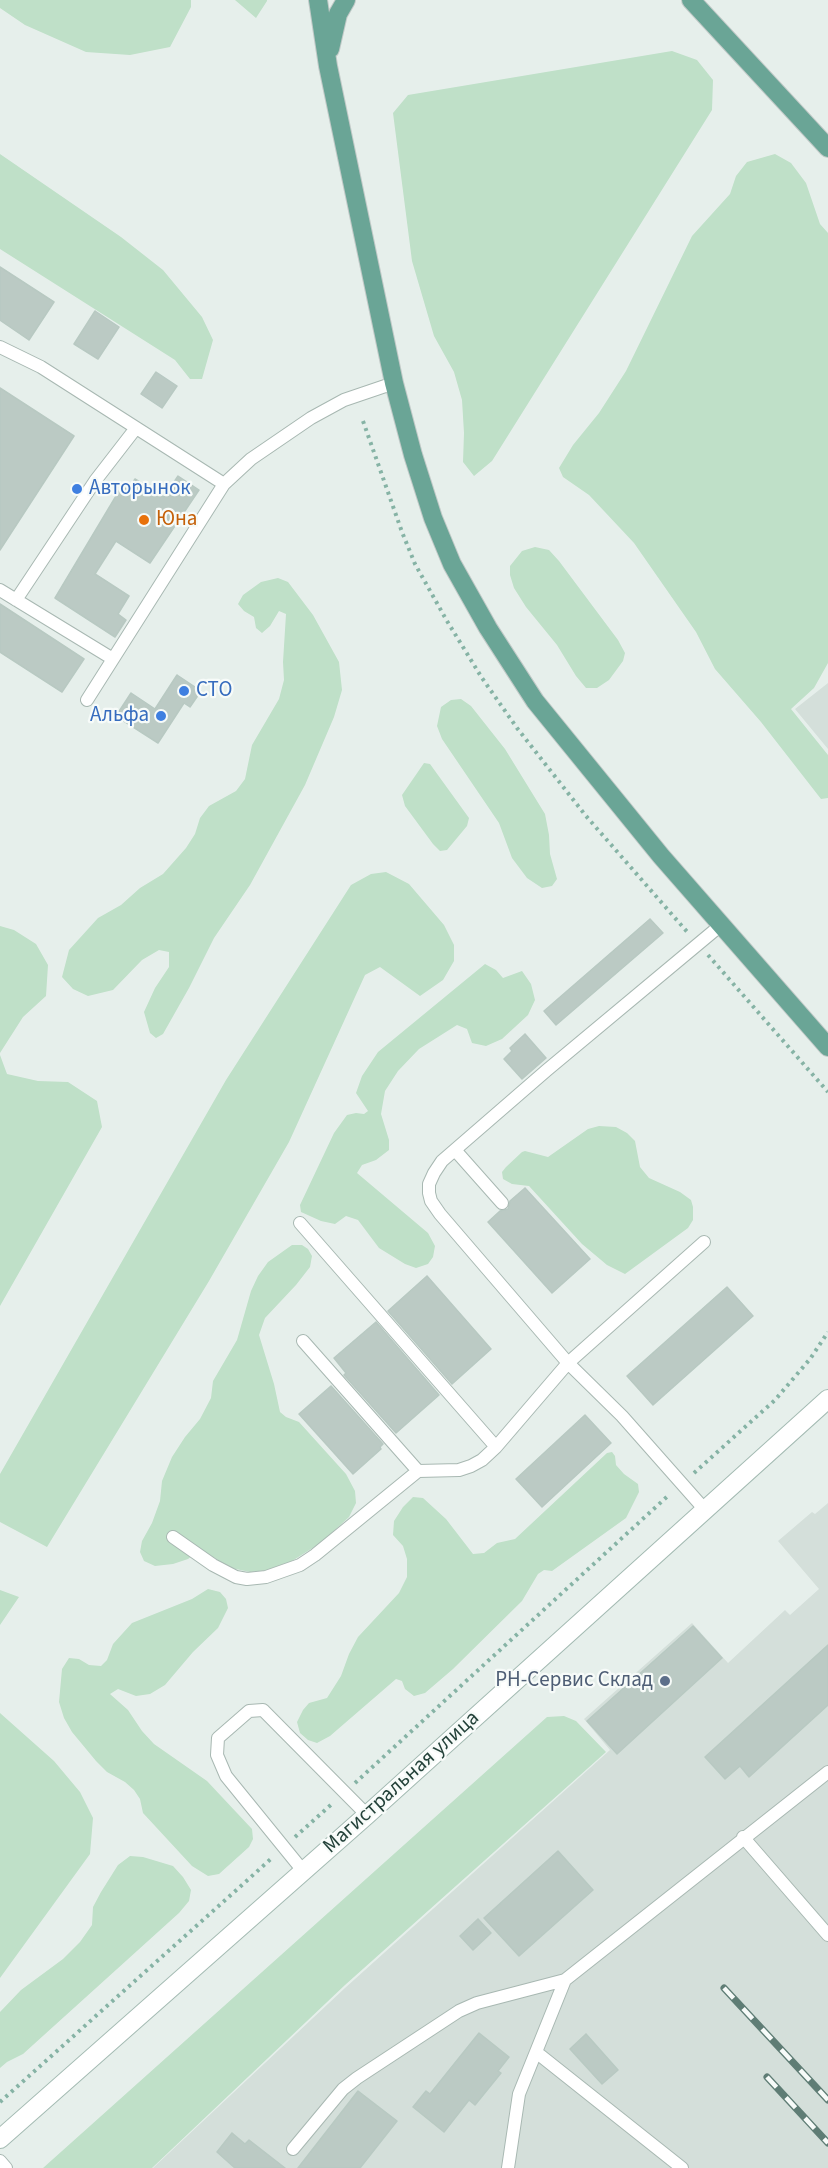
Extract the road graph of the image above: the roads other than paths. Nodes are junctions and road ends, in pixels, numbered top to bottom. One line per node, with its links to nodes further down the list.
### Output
1 (318, 0): 4 (main road)
2 (346, 0): 4 (main road)
3 (691, 0): 5 (main road)
4 (328, 66): 7 (main road)
5 (828, 148)
6 (0, 347): 8 (lane)
7 (394, 383): 9 (lane); 14 (main road)
8 (136, 428): 9 (lane); 11 (lane)
9 (224, 484): 12 (lane)
10 (0, 590): 11 (lane)
11 (16, 600): 12 (lane)
12 (113, 659): 13 (lane)
13 (87, 700)
14 (721, 925): 15 (main road); 16 (lane)
15 (827, 1046)
16 (455, 1150): 17 (lane); 21 (lane)
17 (502, 1203)
18 (300, 1223): 23 (lane)
19 (704, 1242): 21 (lane)
20 (303, 1341): 24 (lane)
21 (568, 1363): 23 (lane); 25 (lane)
22 (828, 1399): 25 (main road, Магистральная улица)
23 (496, 1447): 24 (lane)
24 (418, 1471): 26 (lane)
25 (706, 1511): 28 (main road, Магистральная улица)
26 (173, 1537)
27 (828, 1772): 29 (lane)
28 (367, 1815): 30 (main road, Магистральная улица); 30 (lane)
29 (743, 1838): 31 (lane); 32 (lane)
30 (304, 1872): 34 (main road, Магистральная улица)
31 (828, 1935)
32 (565, 1980): 33 (lane); 35 (lane)
33 (536, 2052): 38 (lane); 39 (lane)
34 (0, 2139)
35 (293, 2149)
36 (0, 2161): 37 (lane)
37 (6, 2168)
38 (508, 2168)
39 (682, 2168)

